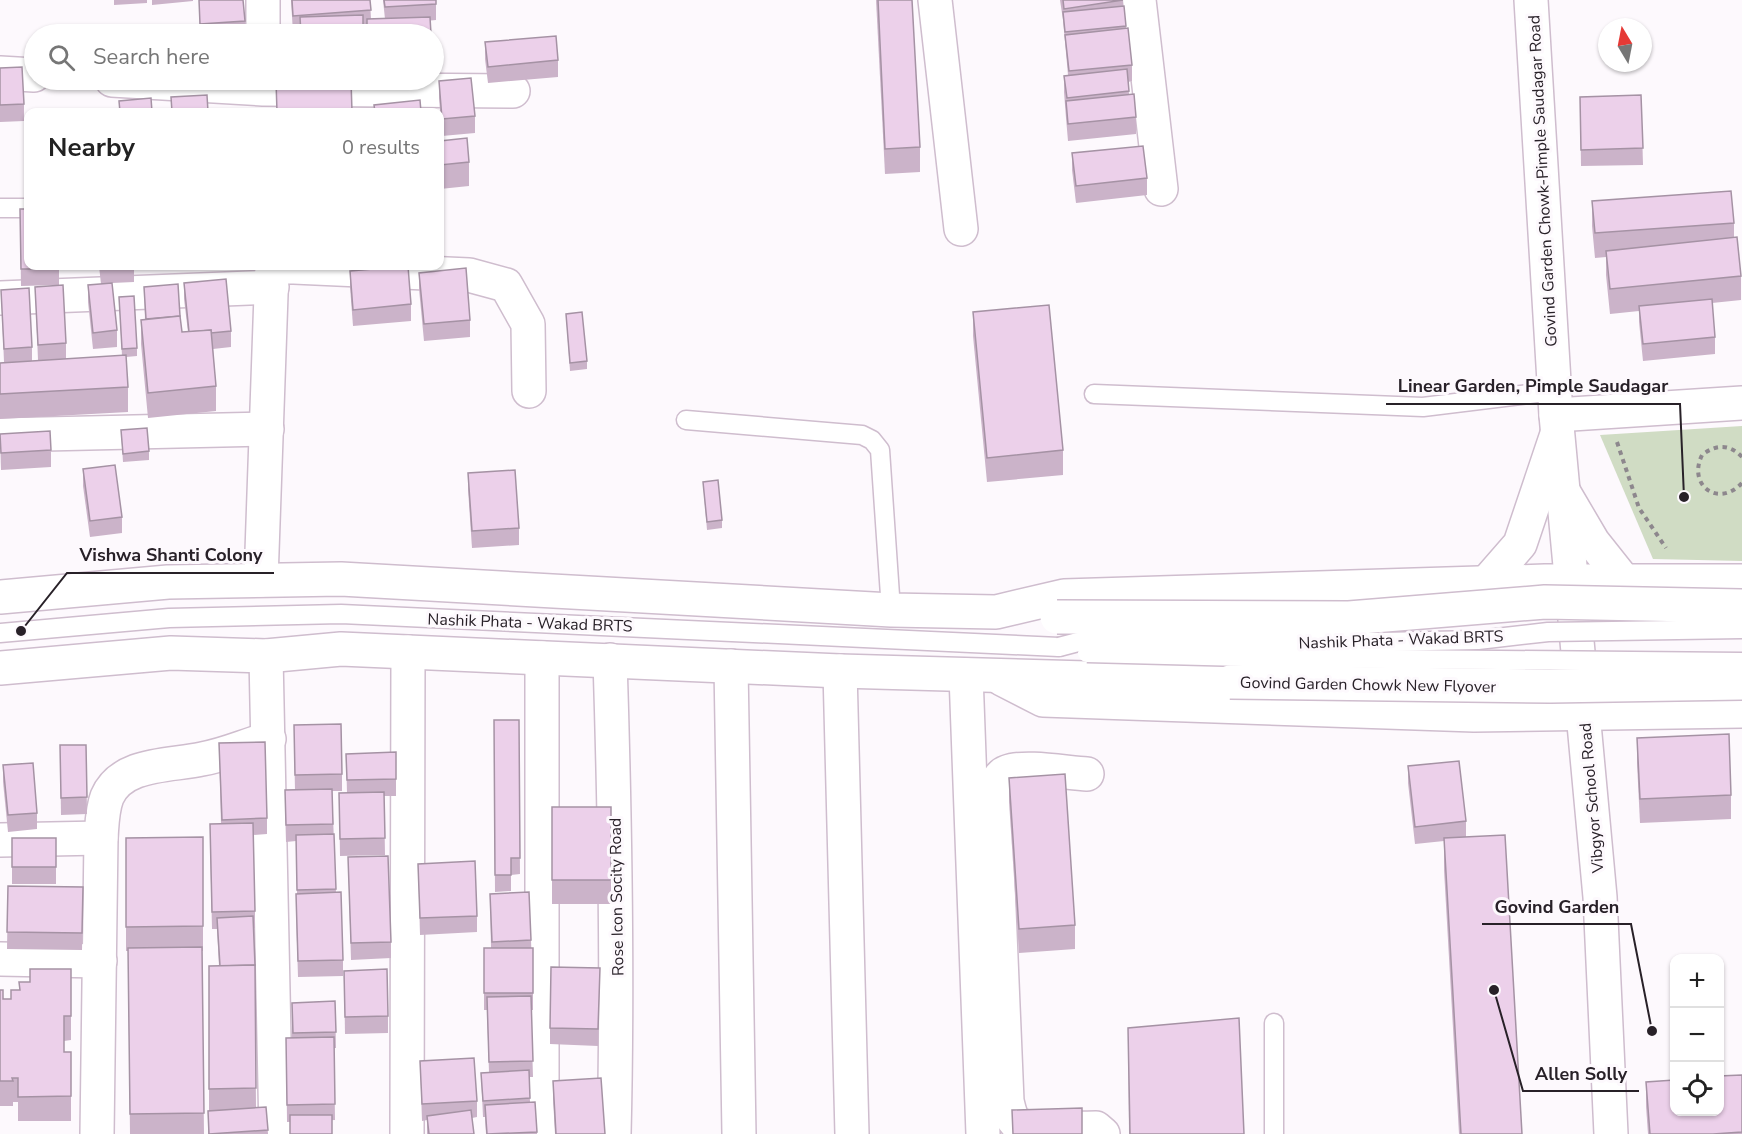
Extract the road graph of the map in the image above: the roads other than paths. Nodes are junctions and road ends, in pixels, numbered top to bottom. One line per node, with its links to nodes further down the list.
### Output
1 (263, 0): 5 (street)
2 (935, 0): 14 (street)
3 (1139, 0): 11 (street)
4 (1531, 0): 22 (street, Govind Garden Chowk-Pimple Saudagar Road)
5 (263, 24)
6 (0, 73): 7 (street)
7 (24, 74)
8 (220, 90): 10 (street)
9 (513, 91): 10 (street)
10 (263, 94)
11 (1161, 189)
12 (0, 208): 13 (lane)
13 (24, 208)
14 (961, 229)
15 (272, 270): 17 (street)
16 (360, 270): 19 (street)
17 (272, 287): 18 (street); 24 (street)
18 (0, 298)
19 (529, 391)
20 (1094, 394): 22 (lane)
21 (1742, 403): 22 (street)
22 (1556, 413): 26 (street, Govind Garden Chowk-Pimple Saudagar Road); 31 (street)
23 (686, 420): 34 (lane)
24 (267, 429): 25 (street); 27 (street)
25 (0, 435)
26 (1563, 491): 28 (street); 30 (street, Govind Garden Chowk-Pimple Saudagar Road)
27 (261, 580): 32 (street); 34 (street)
28 (1624, 581): 29 (street); 30 (street)
29 (1742, 581)
30 (1572, 582): 31 (street); 50 (street, Vibgyor School Road)
31 (1486, 583): 35 (street)
32 (0, 597)
33 (1742, 606): 37 (street, bridge)
34 (891, 610): 35 (street)
35 (996, 612): 37 (street)
36 (1742, 629): 37 (lane, Nashik Phata - Wakad BRTS, bridge)
37 (1058, 632): 38 (lane, Nashik Phata - Wakad BRTS); 43 (lane, Nashik Phata - Wakad BRTS, bridge)
38 (0, 633)
39 (408, 652): 40 (street, Govind Garden Chowk New Flyover); 41 (street, Govind Garden Chowk New Flyover); 60 (street)
40 (266, 656): 45 (street, Govind Garden Chowk New Flyover); 51 (street)
41 (542, 658): 42 (street, Govind Garden Chowk New Flyover); 61 (street)
42 (610, 660): 44 (street, Govind Garden Chowk New Flyover); 62 (street, Rose Icon Socity Road)
43 (1742, 662)
44 (731, 666): 46 (street, Govind Garden Chowk New Flyover); 63 (street)
45 (0, 668)
46 (840, 671): 47 (street, Govind Garden Chowk New Flyover); 64 (street)
47 (980, 675): 48 (street, Govind Garden Chowk New Flyover, bridge); 50 (street); 65 (street)
48 (1742, 683)
49 (1742, 711): 50 (street)
50 (1583, 713): 68 (street, Vibgyor School Road)
51 (269, 739): 53 (street); 59 (street)
52 (1087, 774): 66 (street)
53 (101, 838): 54 (street); 56 (street)
54 (0, 840)
55 (0, 959): 56 (street)
56 (100, 961): 58 (street)
57 (1274, 1023): 67 (lane)
58 (98, 1134)
59 (276, 1134)
60 (407, 1134)
61 (542, 1134)
62 (614, 1134)
63 (739, 1134)
64 (852, 1134)
65 (983, 1134)
66 (1103, 1134)
67 (1274, 1134)
68 (1611, 1134)

